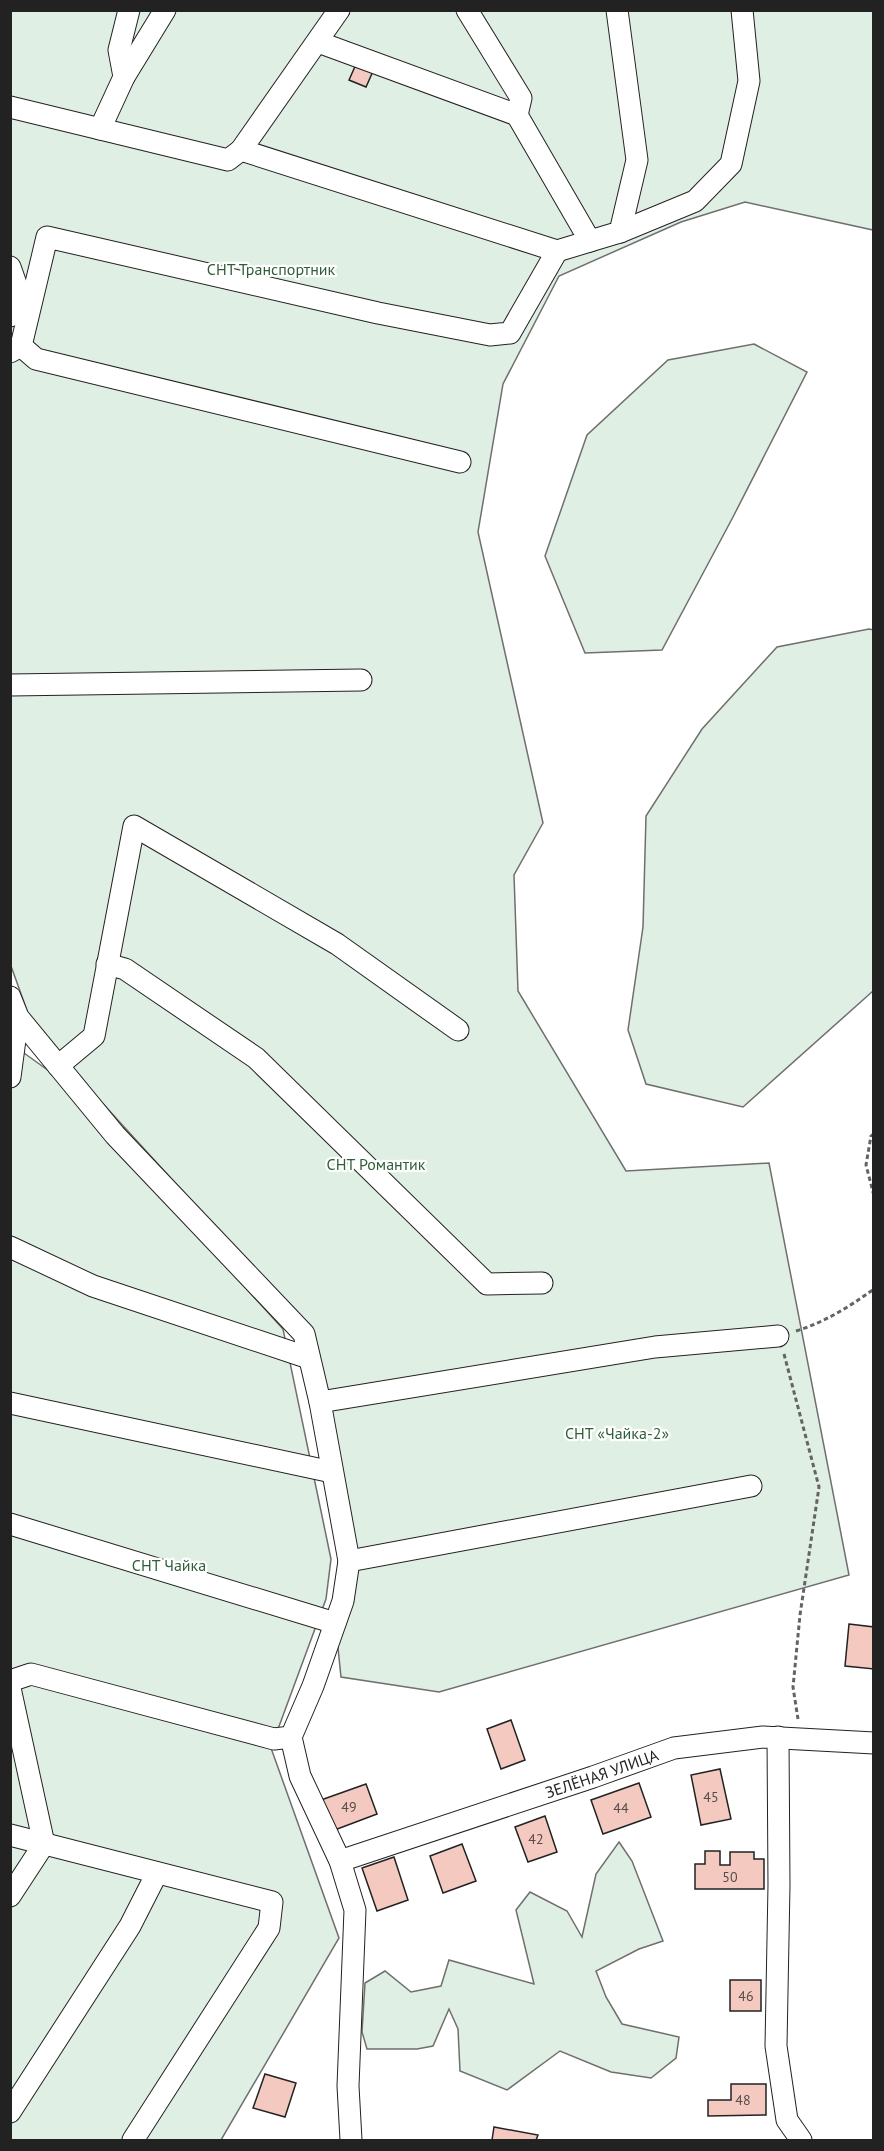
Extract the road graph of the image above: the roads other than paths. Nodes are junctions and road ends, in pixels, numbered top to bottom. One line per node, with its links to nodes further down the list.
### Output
1 (129, 10): 8 (street)
2 (165, 10): 8 (street)
3 (339, 10): 7 (street)
4 (467, 10): 10 (street)
5 (617, 10): 13 (street)
6 (742, 10): 13 (street)
7 (318, 42): 10 (street); 12 (street)
8 (124, 77): 11 (street)
9 (10, 107): 11 (street)
10 (518, 115): 14 (street)
11 (100, 129): 12 (street)
12 (241, 150): 15 (street)
13 (620, 232): 14 (street)
14 (590, 241): 15 (street)
15 (557, 250): 18 (street)
16 (10, 267): 17 (street)
17 (10, 316)
18 (16, 349): 19 (street)
19 (460, 462)
20 (361, 680): 21 (street)
21 (10, 685)
22 (107, 964): 25 (street); 26 (street); 29 (street)
23 (10, 996): 24 (street)
24 (18, 1017): 26 (street); 27 (street)
25 (458, 1030)
26 (58, 1066): 31 (street)
27 (10, 1077)
28 (10, 1247): 31 (street)
29 (542, 1283)
30 (778, 1336): 32 (street)
31 (309, 1358): 32 (street)
32 (320, 1402): 34 (street)
33 (10, 1403): 34 (street)
34 (332, 1472): 37 (street)
35 (751, 1486): 37 (street)
36 (10, 1524): 38 (street)
37 (349, 1561): 38 (street)
38 (335, 1623): 41 (street)
39 (10, 1681): 41 (street)
40 (10, 1688): 45 (street)
41 (291, 1737): 46 (street)
42 (778, 1737): 43 (street, ЗЕЛЁНАЯ УЛИЦА); 46 (street, ЗЕЛЁНАЯ УЛИЦА); 52 (street)
43 (873, 1743)
44 (10, 1835): 45 (street)
45 (44, 1844): 47 (street); 48 (street)
46 (340, 1861): 51 (street)
47 (157, 1873): 49 (street); 50 (street)
48 (10, 1896)
49 (10, 2112)
50 (134, 2140)
51 (351, 2140)
52 (801, 2140)

